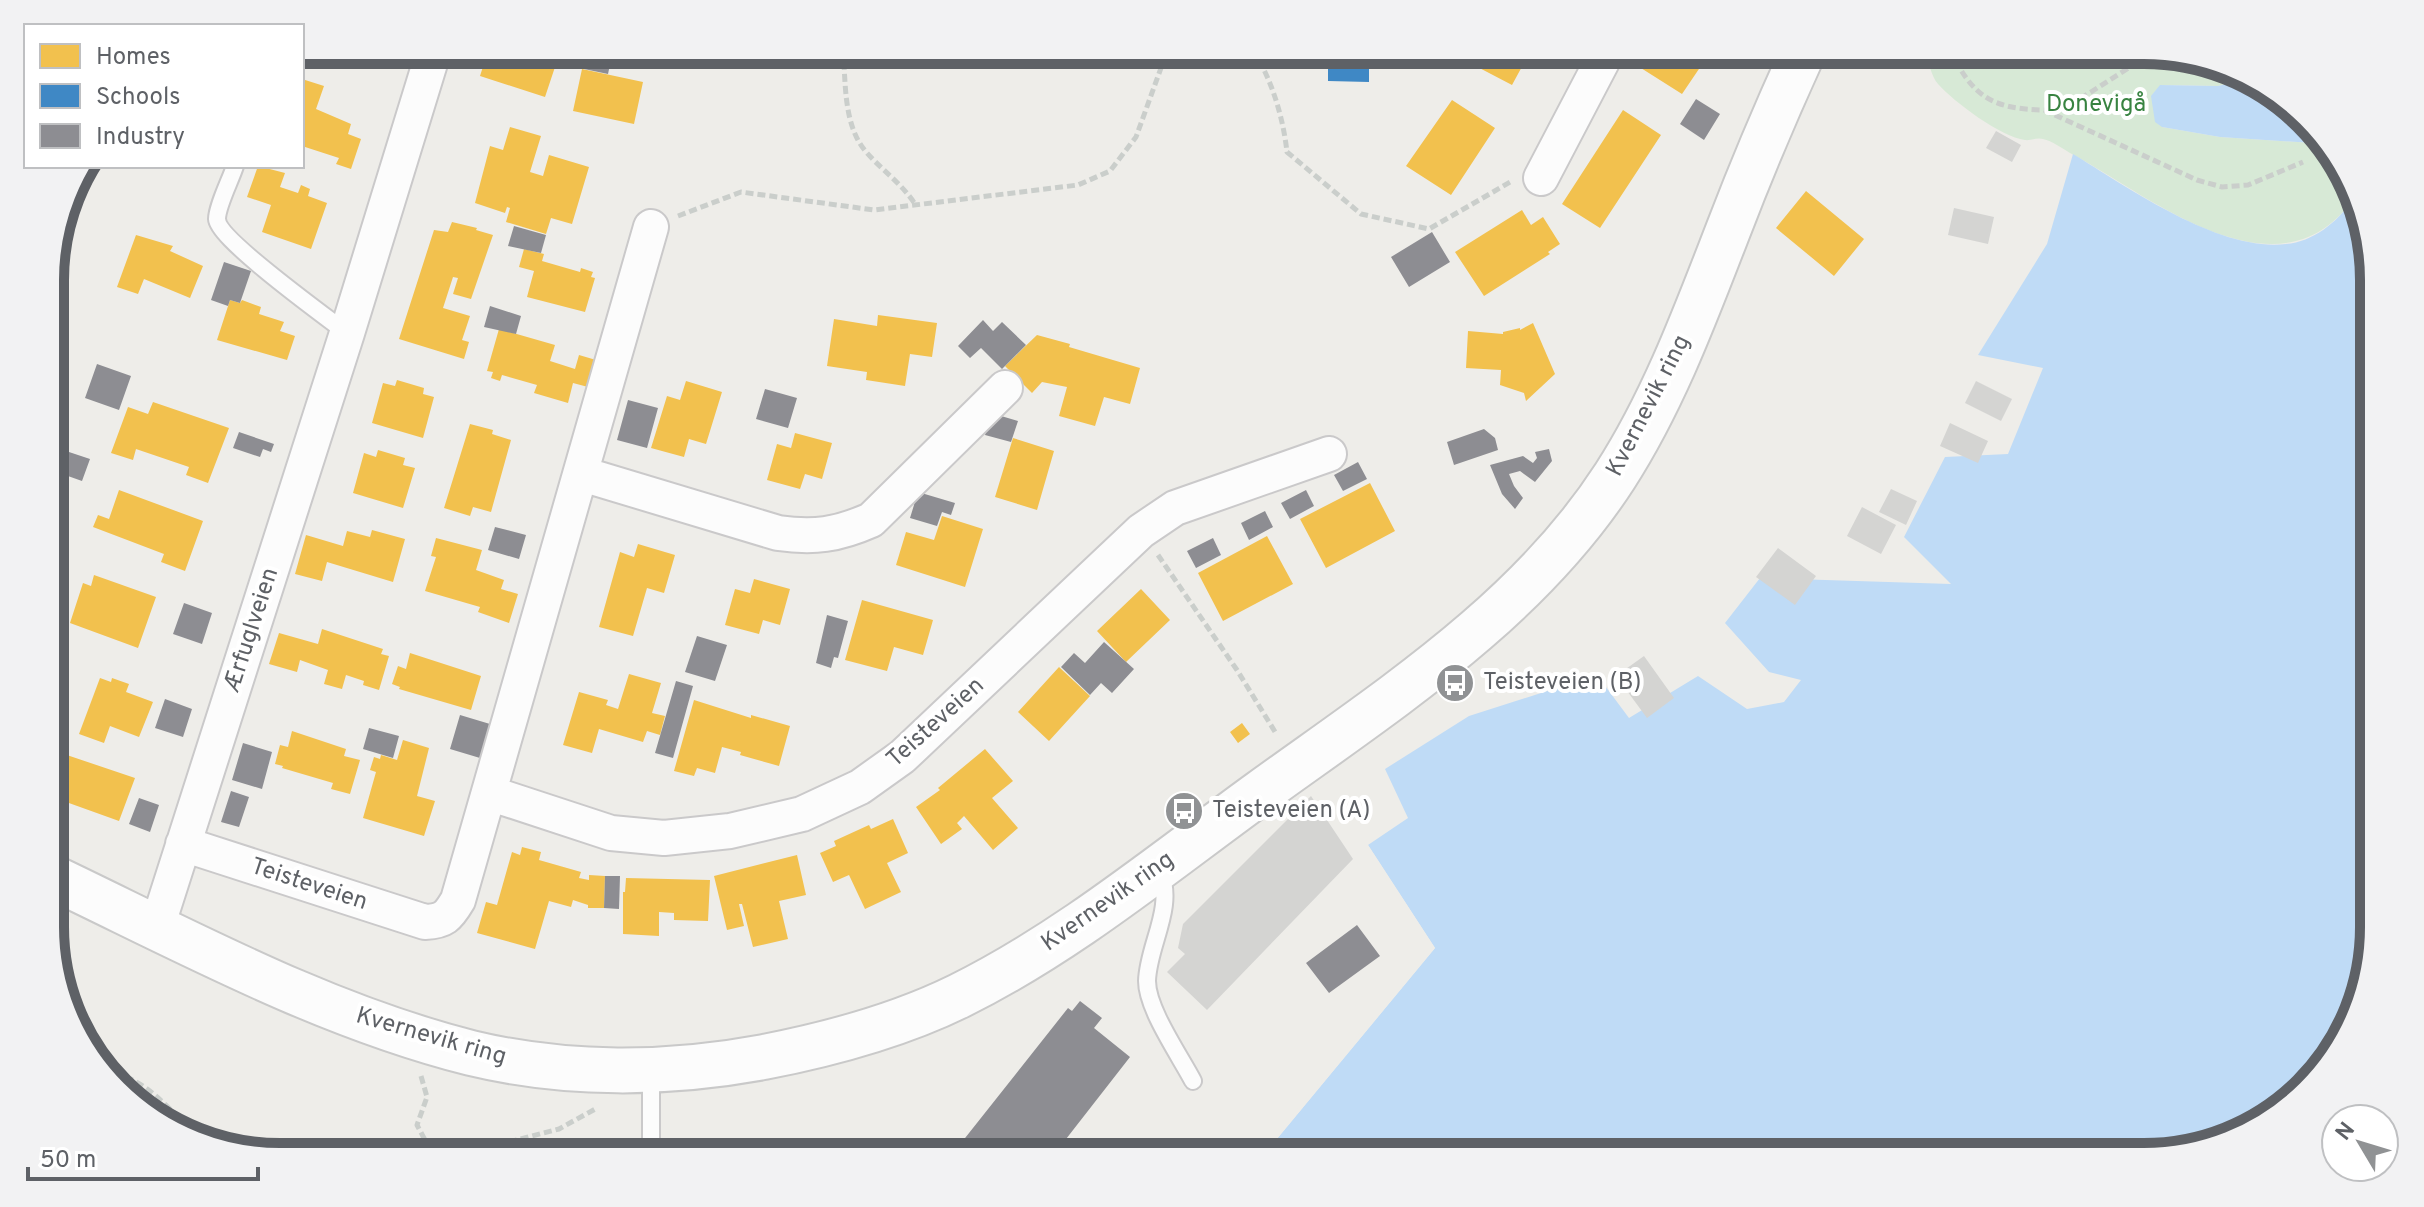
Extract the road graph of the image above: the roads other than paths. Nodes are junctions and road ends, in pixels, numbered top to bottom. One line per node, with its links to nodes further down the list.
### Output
1 (430, 64): 7 (street, Ærfuglveien)
2 (1601, 64): 5 (street)
3 (1798, 64): 13 (main road, Kvernevik ring)
4 (234, 168): 7 (lane)
5 (1546, 168)
6 (651, 227): 10 (street, Teisteveien)
7 (347, 333): 12 (street, Ærfuglveien)
8 (1005, 388): 10 (street)
9 (1329, 454): 11 (street, Teisteveien)
10 (582, 474): 11 (street, Teisteveien)
11 (489, 793): 12 (street, Teisteveien)
12 (183, 844): 15 (street, Ærfuglveien)
13 (1158, 867): 16 (main road, Kvernevik ring); 17 (lane)
14 (64, 883): 15 (main road, Kvernevik ring)
15 (157, 927): 16 (main road, Kvernevik ring)
16 (651, 1071): 18 (lane)
17 (1193, 1081)
18 (651, 1143)

